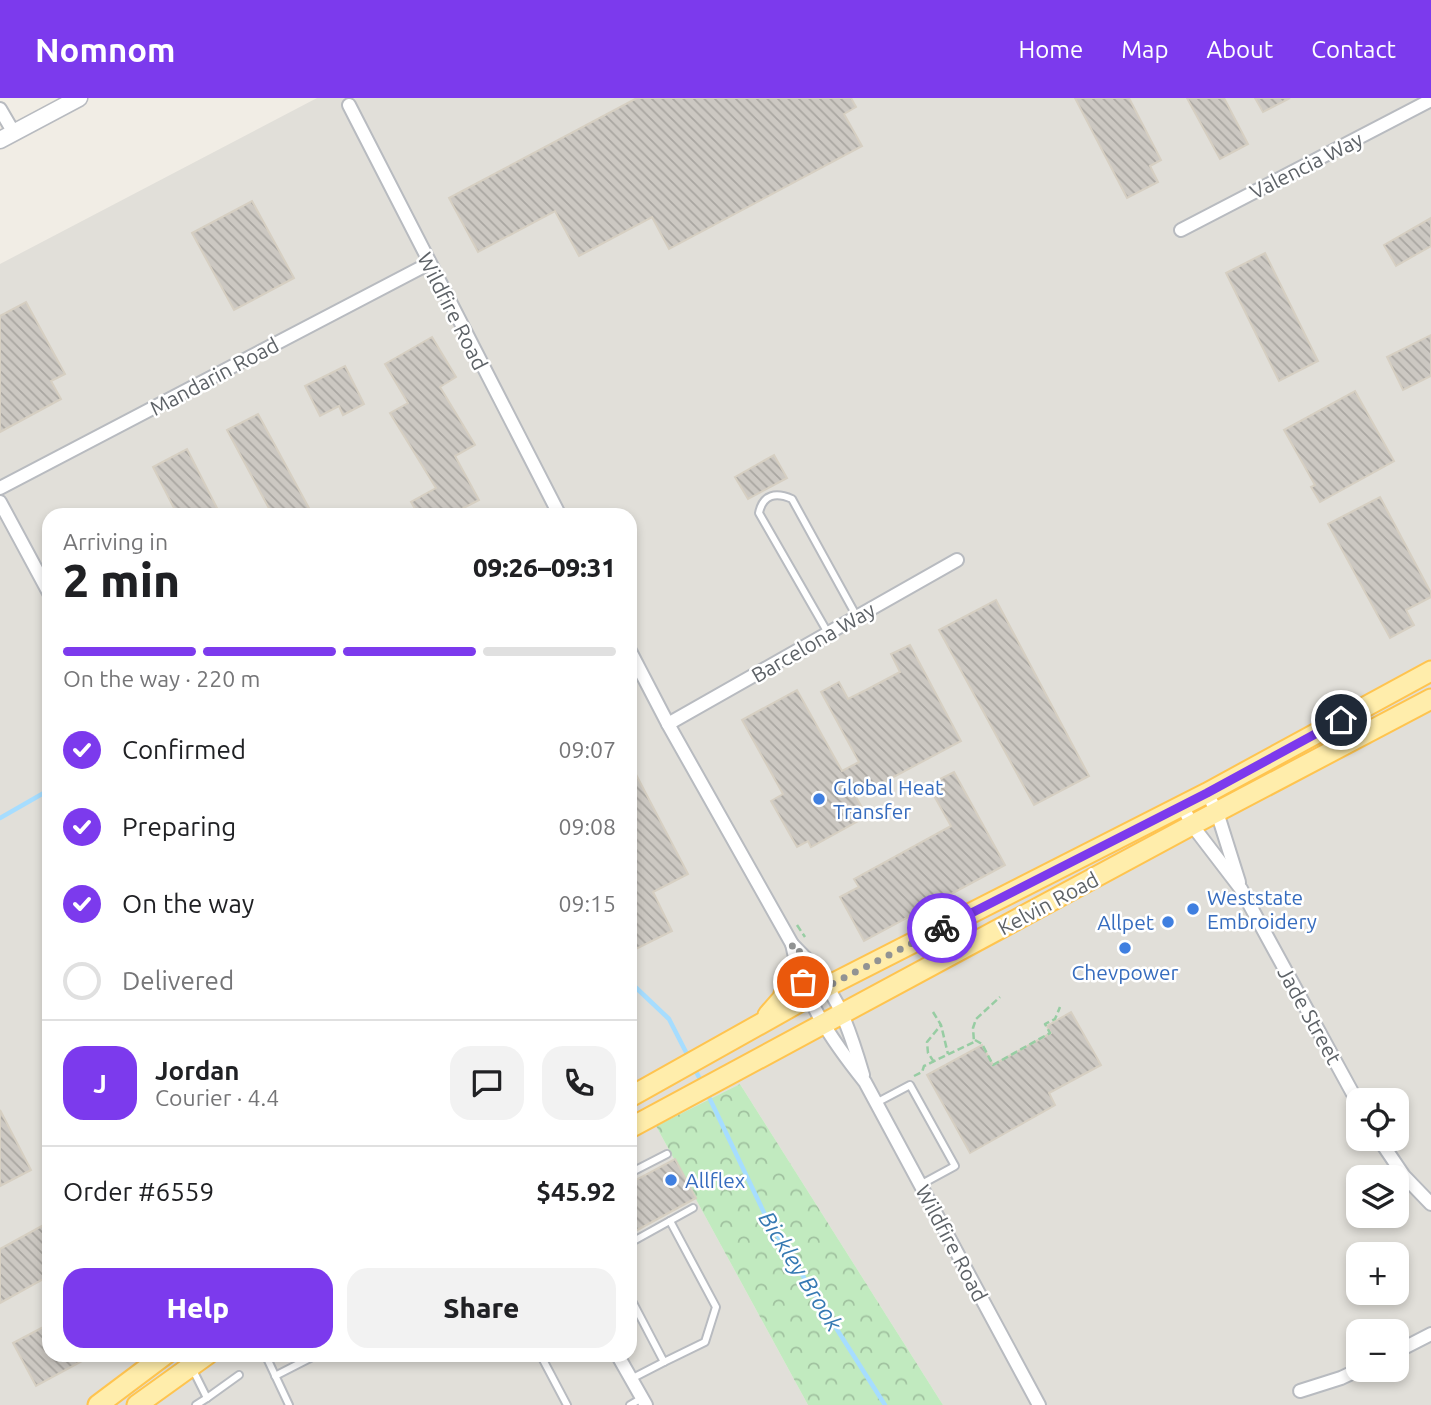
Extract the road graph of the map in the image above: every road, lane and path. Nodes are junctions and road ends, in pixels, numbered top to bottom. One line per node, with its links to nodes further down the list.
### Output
1 (79, 98): 5 (street)
2 (1431, 100): 6 (street, Valencia Way)
3 (349, 106): 7 (street, Wildfire Road)
4 (0, 109): 5 (street)
5 (7, 137)
6 (1181, 230)
7 (428, 264): 8 (street, Mandarin Road); 10 (street, Wildfire Road)
8 (0, 488)
9 (0, 502): 12 (street)
10 (556, 508)
11 (957, 561): 13 (street, Barcelona Way)
12 (42, 580)
13 (857, 617): 14 (street, Barcelona Way); 14 (lane)
14 (828, 634): 18 (street, Barcelona Way)
15 (637, 664): 18 (street, Wildfire Road)
16 (1431, 671): 19 (main road, Kelvin Road)
17 (1431, 699): 20 (main road, Kelvin Road)
18 (668, 724): 27 (street, Wildfire Road)
19 (1319, 732): 20 (main road); 21 (main road, Kelvin Road)
20 (1356, 739): 23 (main road, Kelvin Road)
21 (1207, 793): 22 (main road, Kelvin Road); 23 (street, Jade Street)
22 (1182, 805): 24 (street, Jade Street); 30 (main road, Kelvin Road)
23 (1217, 812): 24 (main road, Kelvin Road); 25 (street, Jade Street)
24 (1192, 825): 25 (street, Jade Street); 36 (main road, Kelvin Road)
25 (1241, 890): 46 (street, Jade Street)
26 (791, 915): 28 (path)
27 (792, 944): 29 (street, Wildfire Road); 30 (street, Wildfire Road)
28 (810, 946)
29 (796, 967): 31 (street, Wildfire Road); 38 (main road)
30 (828, 986): 31 (main road, Kelvin Road); 36 (street, Wildfire Road)
31 (809, 996): 38 (main road, Kelvin Road); 39 (street, Wildfire Road)
32 (1000, 997): 37 (path)
33 (1060, 1007): 41 (path)
34 (933, 1012): 40 (path)
35 (971, 1012): 37 (path)
36 (842, 1013): 39 (main road, Kelvin Road); 44 (street, Wildfire Road)
37 (976, 1018): 41 (path)
38 (761, 1023): 47 (main road, Kelvin Road)
39 (823, 1024): 44 (street, Wildfire Road); 49 (main road, Kelvin Road)
40 (941, 1025): 42 (path); 43 (path)
41 (975, 1040): 42 (path)
42 (948, 1054): 43 (path)
43 (934, 1062): 45 (path)
44 (864, 1082): 48 (street, Wildfire Road)
45 (910, 1085): 48 (lane); 53 (lane)
46 (1350, 1088)
47 (637, 1093)
48 (876, 1103): 53 (street, Wildfire Road)
49 (637, 1124)
50 (1388, 1151): 54 (street)
51 (667, 1154): 52 (lane)
52 (637, 1169)
53 (920, 1185): 82 (street, Wildfire Road)
54 (1431, 1204)
55 (693, 1208): 56 (lane)
56 (670, 1221): 57 (lane); 67 (lane)
57 (637, 1239)
58 (637, 1311): 67 (lane)
59 (1431, 1334): 60 (street)
60 (1409, 1345)
61 (155, 1362): 76 (main road)
62 (197, 1362): 68 (main road)
63 (268, 1362): 70 (lane)
64 (302, 1362): 70 (lane)
65 (544, 1362): 80 (lane)
66 (621, 1362): 72 (street)
67 (663, 1362): 72 (lane)
68 (191, 1366): 74 (lane); 77 (main road)
69 (239, 1375): 74 (lane)
70 (275, 1376): 79 (lane)
71 (1346, 1376): 73 (street)
72 (631, 1379): 75 (street)
73 (1300, 1391)
74 (207, 1398): 78 (lane)
75 (644, 1402): 81 (lane)
76 (98, 1405)
77 (137, 1405)
78 (196, 1405)
79 (289, 1405)
80 (567, 1405)
81 (630, 1405)
82 (1039, 1405)

